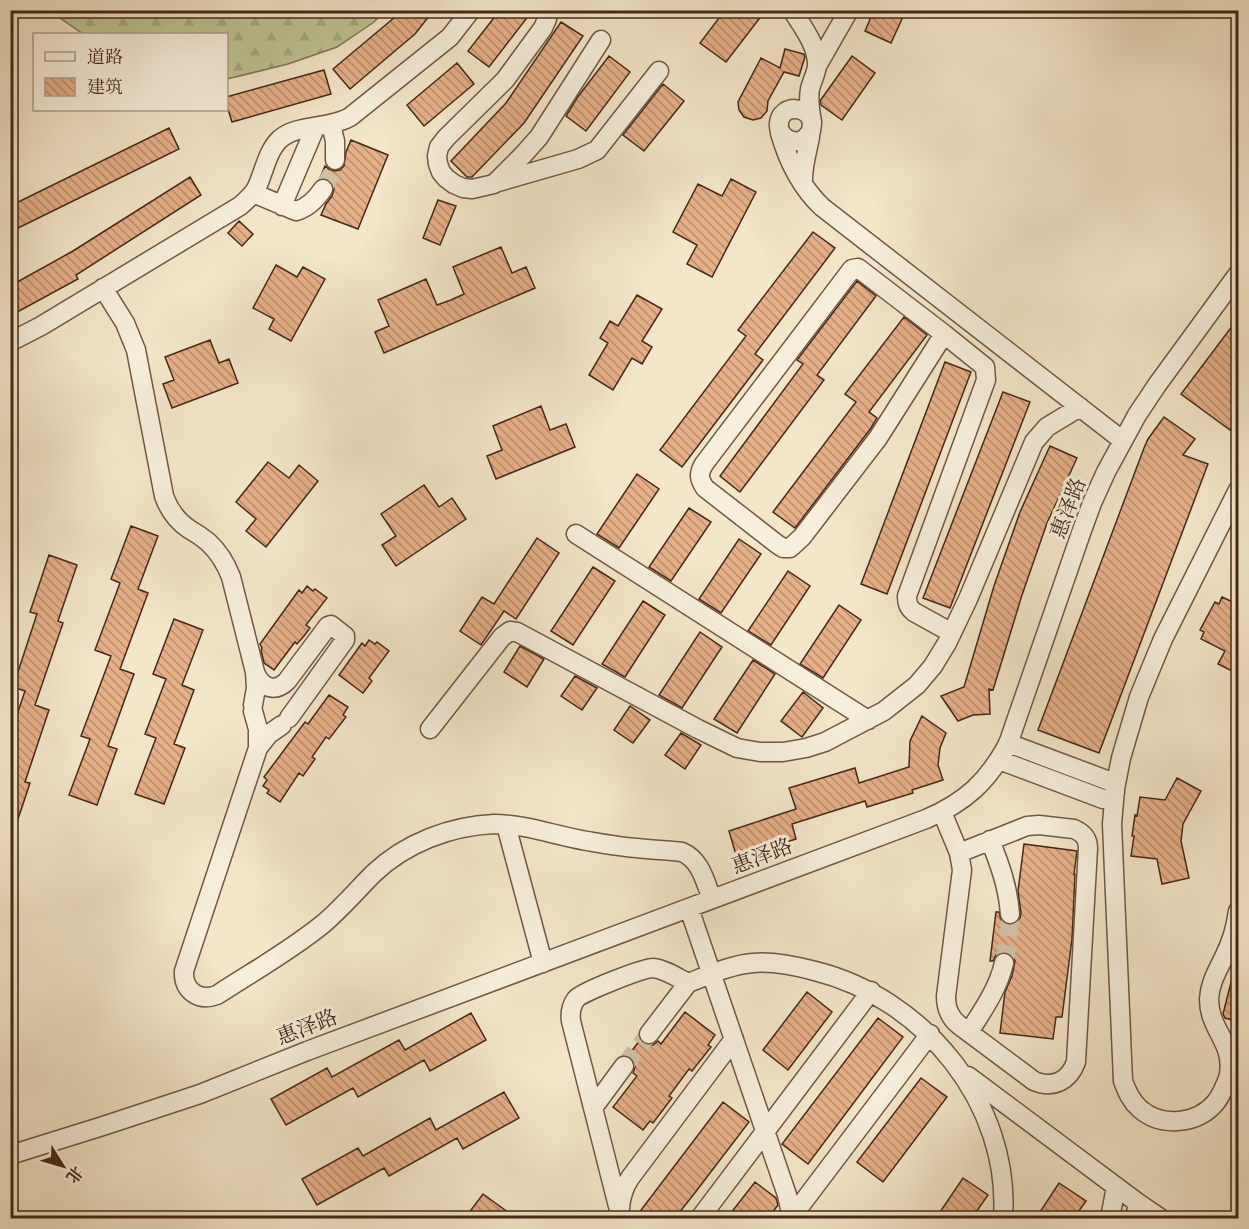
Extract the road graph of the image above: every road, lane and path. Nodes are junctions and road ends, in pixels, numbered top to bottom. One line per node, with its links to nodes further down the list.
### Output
1 (471, 10): 9 (street)
2 (548, 10): 13 (street)
3 (792, 10): 7 (street)
4 (849, 10): 7 (street)
5 (601, 40): 13 (street)
6 (659, 71): 13 (street)
7 (815, 72): 8 (street); 10 (street)
8 (783, 113): 10 (street); 11 (street)
9 (323, 127): 12 (street); 16 (street); 17 (street)
10 (811, 127): 11 (street); 14 (street)
11 (780, 133): 14 (street)
12 (335, 160)
13 (494, 184)
14 (803, 184): 22 (street)
15 (323, 189): 17 (street)
16 (253, 194): 17 (street); 19 (street)
17 (282, 206)
18 (1239, 273): 23 (street, 惠泽路)
19 (103, 288): 21 (street); 27 (street)
20 (944, 334): 20 (street); 26 (street)
21 (10, 342)
22 (1080, 407): 23 (street); 26 (street)
23 (1122, 441): 33 (street, 惠泽路)
24 (1239, 490): 36 (street)
25 (576, 534): 30 (street)
26 (952, 633): 30 (street)
27 (255, 672): 28 (street); 29 (street)
28 (288, 691): 29 (street); 31 (street)
29 (253, 708): 31 (street); 34 (street)
30 (868, 720): 32 (street)
31 (285, 721): 34 (street)
32 (430, 729)
33 (1008, 743): 35 (street, 惠泽路); 36 (street)
34 (258, 748): 38 (street)
35 (999, 760): 36 (street); 37 (street, 惠泽路)
36 (1111, 785): 57 (street)
37 (942, 812): 40 (street); 41 (street, 惠泽路)
38 (506, 825): 41 (street); 45 (street)
39 (990, 840): 40 (street); 44 (street); 50 (street)
40 (959, 853): 50 (street)
41 (712, 899): 42 (street, 惠泽路)
42 (689, 908): 45 (street, 惠泽路); 47 (street)
43 (1239, 911): 54 (street)
44 (1010, 914)
45 (543, 963): 61 (street, 惠泽路)
46 (1004, 963): 50 (street)
47 (712, 974): 48 (street); 49 (street); 53 (street)
48 (688, 983): 51 (street); 59 (street)
49 (871, 992): 52 (street); 60 (street)
50 (969, 1032)
51 (649, 1034)
52 (930, 1034): 58 (street); 68 (street)
53 (734, 1039): 60 (street); 63 (street)
54 (1231, 1044): 57 (street)
55 (1239, 1056): 57 (street)
56 (624, 1066): 59 (street)
57 (1228, 1076)
58 (982, 1095): 64 (street); 69 (street)
59 (593, 1108): 62 (street)
60 (766, 1132): 67 (street); 68 (street)
61 (10, 1155)
62 (610, 1174): 63 (street); 66 (street)
63 (630, 1178): 66 (street)
64 (1116, 1187): 65 (street); 70 (street)
65 (1137, 1211): 71 (street)
66 (621, 1217)
67 (700, 1218)
68 (792, 1218)
69 (1002, 1218)
70 (1110, 1218)
71 (1160, 1218)

